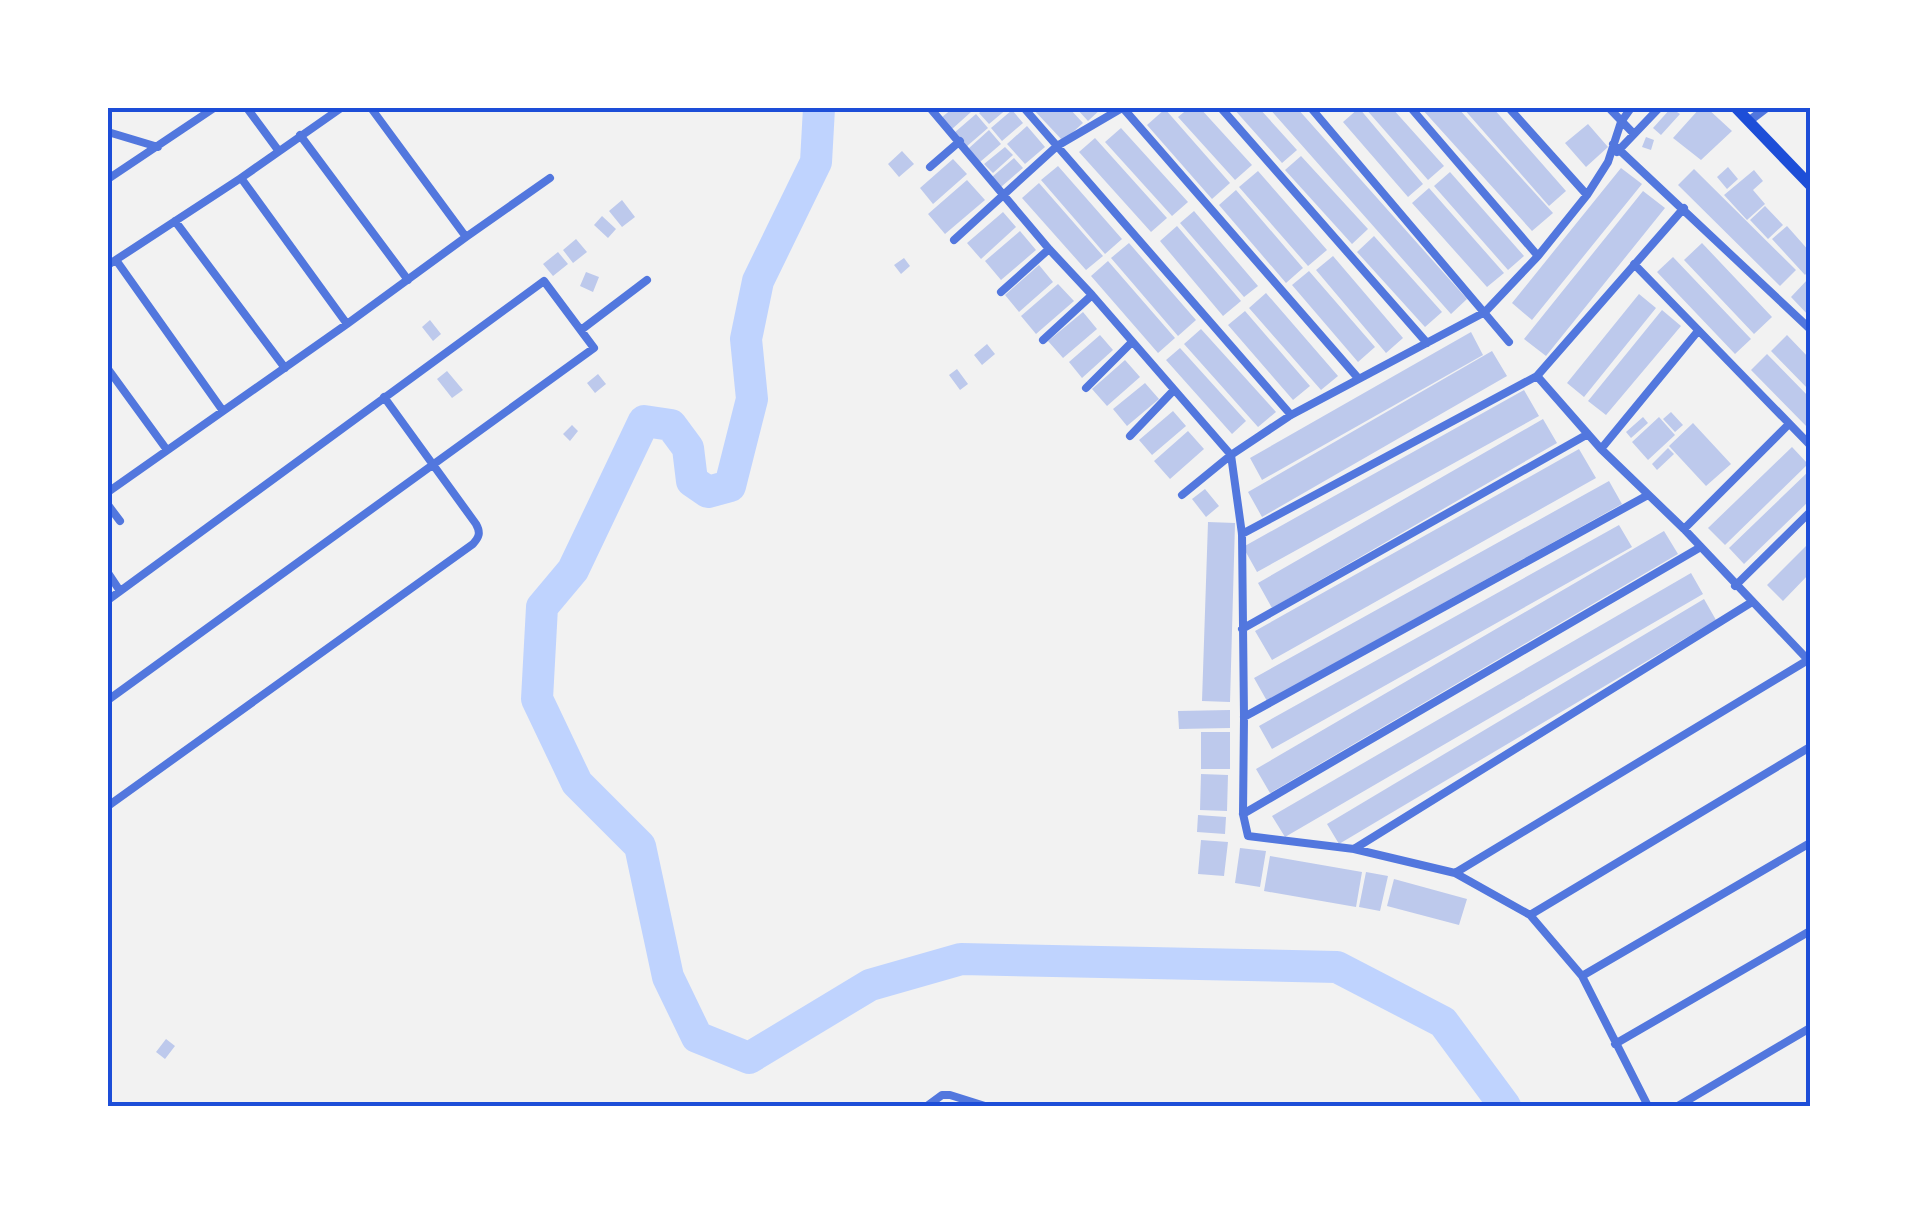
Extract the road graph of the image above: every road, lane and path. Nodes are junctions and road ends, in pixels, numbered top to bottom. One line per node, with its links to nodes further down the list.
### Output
1 (214, 108): 24 (street)
2 (247, 108): 26 (street)
3 (341, 108): 21 (street)
4 (371, 108): 36 (street)
5 (930, 108): 22 (street)
6 (1024, 108): 23 (street)
7 (1122, 108): 23 (street); 58 (street)
8 (1221, 108): 54 (street)
9 (1311, 108): 46 (street)
10 (1411, 108): 39 (street)
11 (1510, 108): 33 (street)
12 (1608, 108): 18 (street)
13 (1631, 108): 18 (street)
14 (1659, 108): 20 (street)
15 (1736, 108): 17 (main road)
16 (1766, 108): 17 (street)
17 (1749, 121): 31 (main road)
18 (1622, 122): 20 (street); 25 (street)
19 (108, 132): 24 (street)
20 (1634, 134): 25 (street)
21 (300, 135): 26 (street); 42 (street)
22 (960, 141): 27 (street); 32 (street)
23 (1057, 146): 32 (street); 63 (street)
24 (158, 147): 30 (street)
25 (1616, 147): 33 (street); 34 (street)
26 (278, 150): 28 (street)
27 (930, 167)
28 (241, 178): 35 (street); 47 (street)
29 (550, 178): 36 (street)
30 (108, 179)
31 (1810, 185)
32 (1004, 194): 37 (street); 38 (street)
33 (1587, 195): 39 (street)
34 (1684, 208): 41 (street); 48 (street)
35 (175, 221): 40 (street); 55 (street)
36 (466, 236): 42 (street)
37 (954, 240)
38 (1049, 249): 44 (street); 45 (street)
39 (1538, 256): 46 (street)
40 (112, 262): 62 (street)
41 (1634, 264): 50 (street); 57 (street)
42 (408, 280): 47 (street)
43 (647, 280): 49 (street)
44 (1000, 292)
45 (1092, 295): 51 (street); 52 (street)
46 (1485, 312): 53 (street); 54 (street)
47 (347, 324): 55 (street)
48 (1810, 329)
49 (581, 330): 61 (street); 71 (street)
50 (1698, 331): 64 (street); 68 (street)
51 (1044, 340)
52 (1132, 342): 59 (street); 60 (street)
53 (1509, 342)
54 (1427, 343): 58 (street)
55 (285, 368): 62 (street)
56 (108, 369): 69 (street)
57 (1537, 376): 65 (street); 79 (street)
58 (1358, 378): 63 (street)
59 (1086, 388)
60 (1174, 392): 66 (street); 70 (street)
61 (384, 397): 71 (street); 83 (street)
62 (224, 411): 69 (street)
63 (1291, 416): 70 (street)
64 (1789, 424): 67 (street); 78 (street)
65 (1588, 434): 68 (street); 86 (street)
66 (1130, 436)
67 (1810, 446)
68 (1602, 449): 74 (street)
69 (167, 450): 72 (street)
70 (1231, 455): 73 (street); 79 (street)
71 (434, 464): 88 (street); 91 (street)
72 (108, 492)
73 (1182, 495)
74 (1648, 495): 78 (street); 89 (street)
75 (108, 505): 77 (street)
76 (1810, 512): 82 (street)
77 (120, 522)
78 (1684, 529): 80 (street)
79 (1242, 534): 86 (street)
80 (1699, 548): 82 (street); 92 (street)
81 (108, 574): 83 (street)
82 (1735, 586): 85 (street)
83 (120, 591): 84 (street)
84 (108, 600)
85 (1752, 602): 87 (street); 94 (street)
86 (1242, 629): 89 (street)
87 (1809, 662): 95 (street)
88 (108, 700)
89 (1244, 717): 92 (street)
90 (1810, 748): 96 (street)
91 (108, 806)
92 (1243, 814): 94 (street)
93 (1810, 843): 98 (street)
94 (1354, 849): 95 (street)
95 (1456, 873): 96 (street)
96 (1530, 915): 98 (street)
97 (1810, 930): 100 (street)
98 (1582, 976): 100 (street)
99 (1810, 1028): 104 (street)
100 (1616, 1044): 103 (street)
101 (927, 1106): 102 (street)
102 (986, 1106)
103 (1648, 1106)
104 (1678, 1106)

